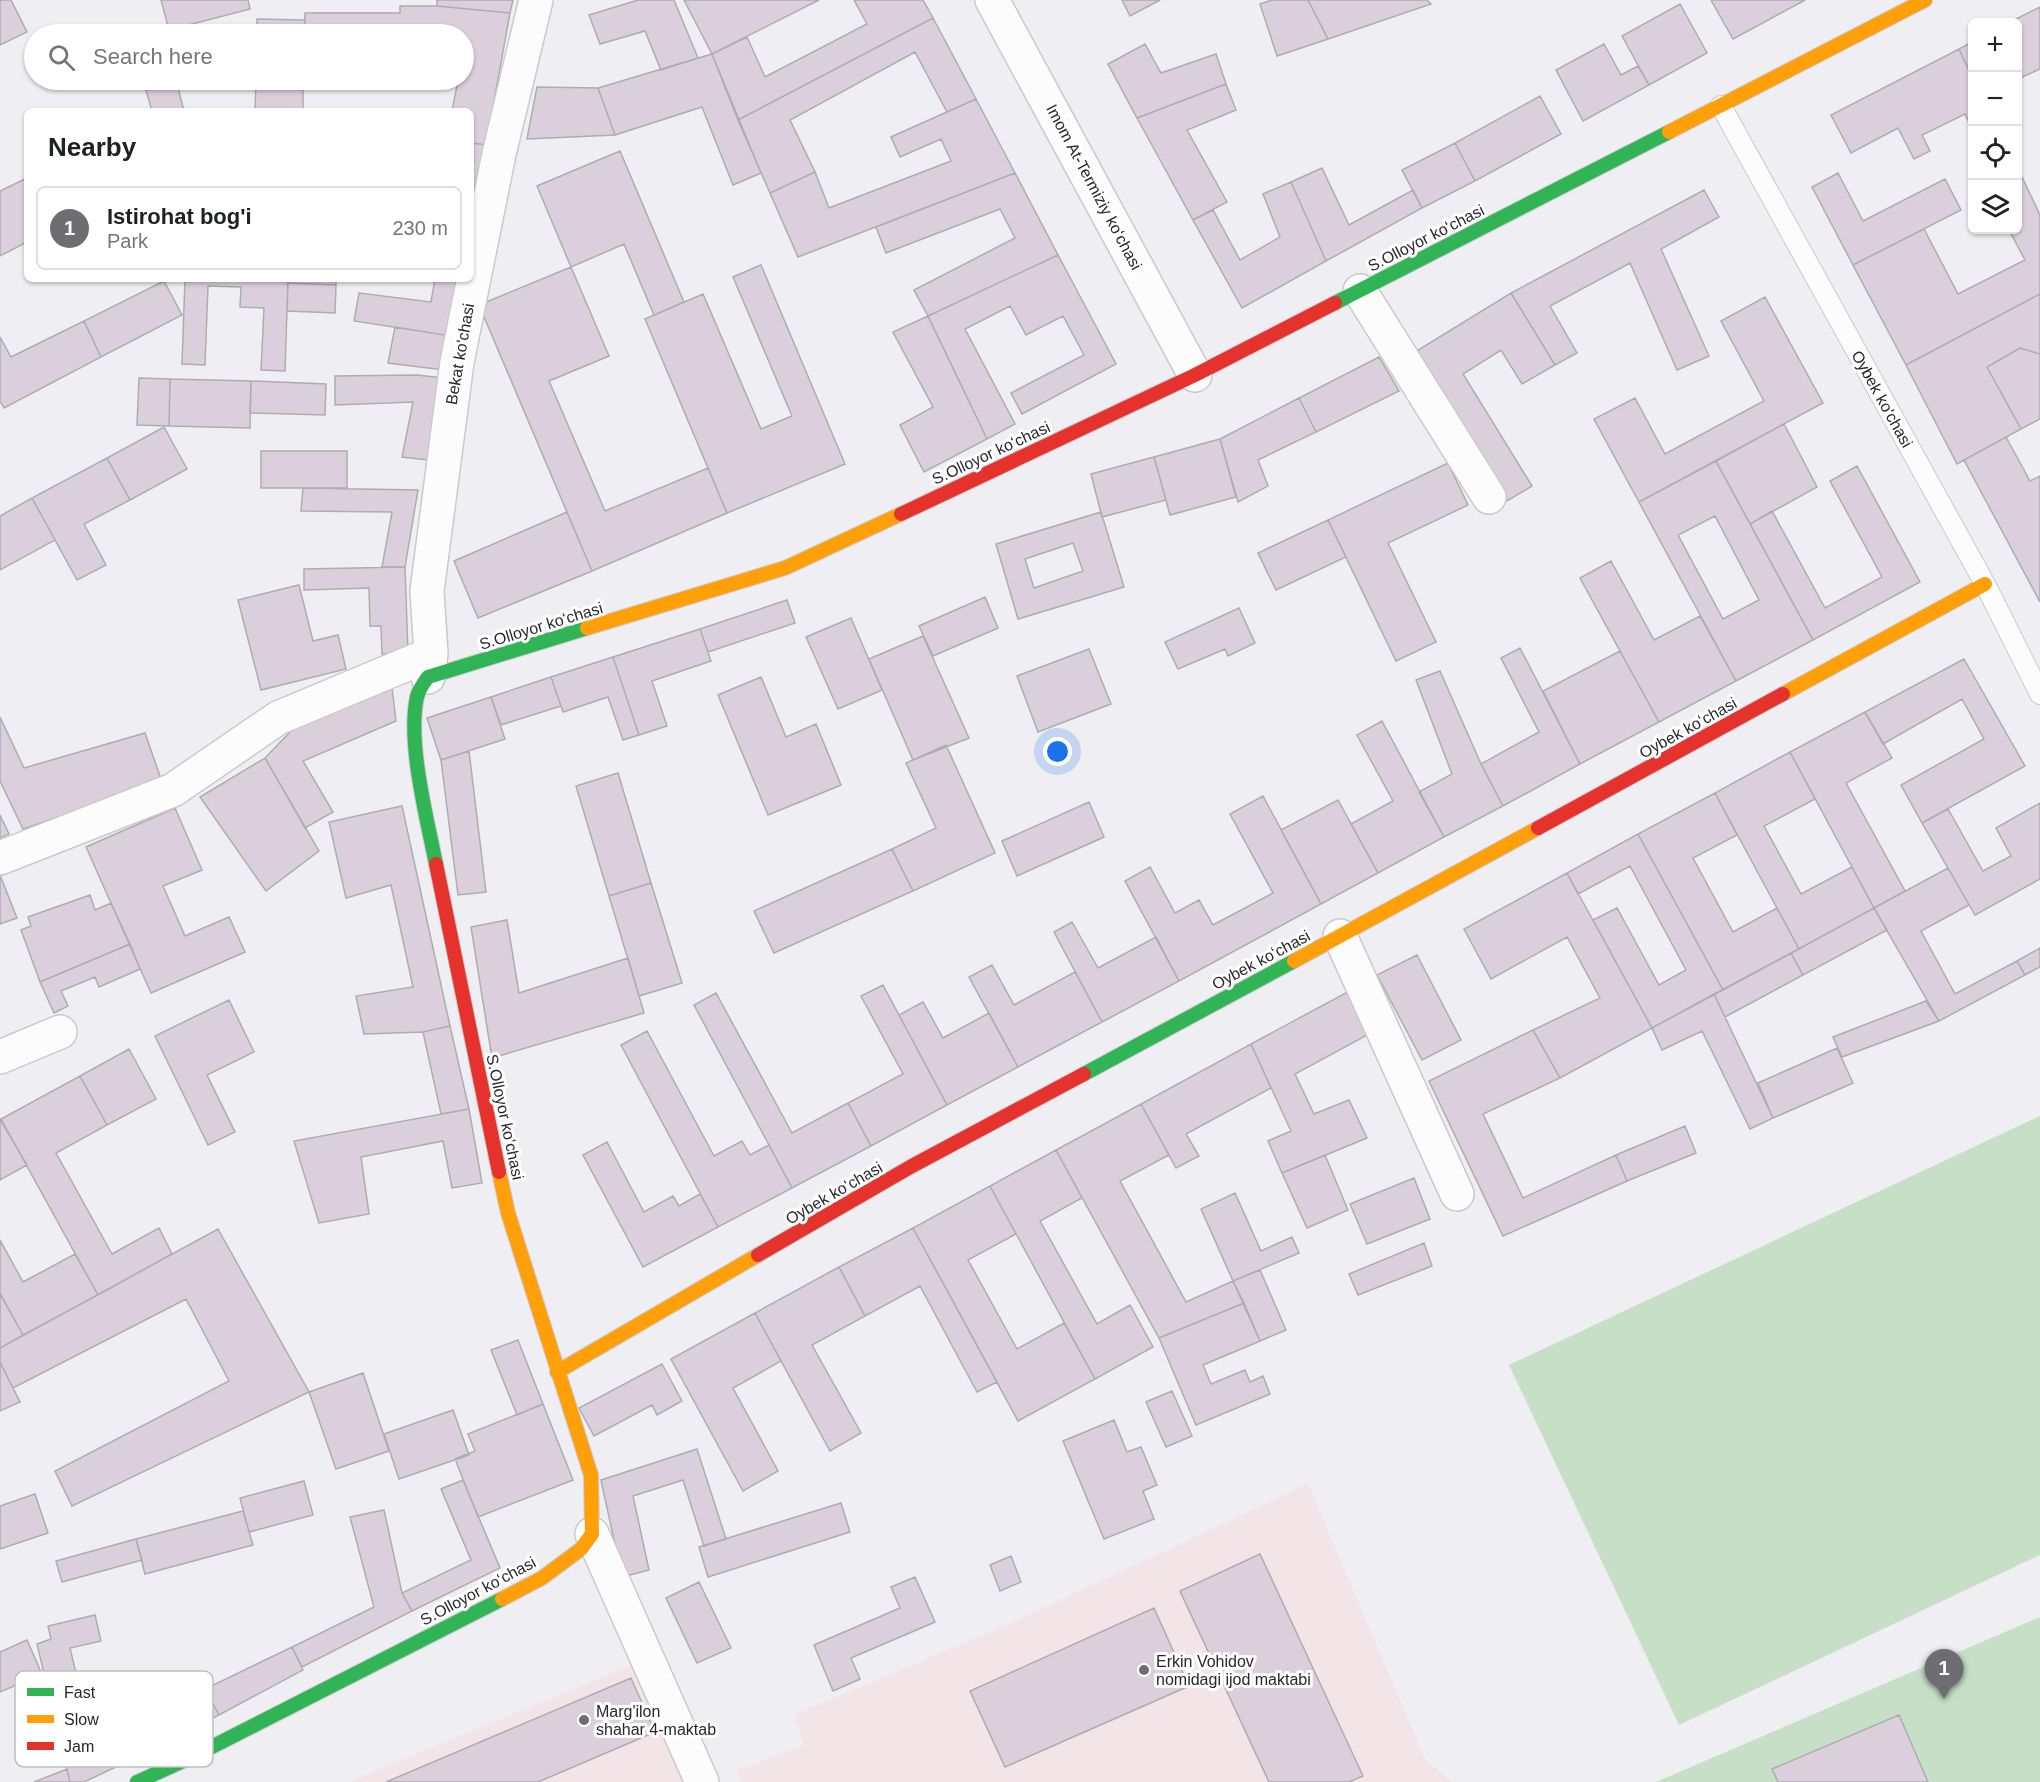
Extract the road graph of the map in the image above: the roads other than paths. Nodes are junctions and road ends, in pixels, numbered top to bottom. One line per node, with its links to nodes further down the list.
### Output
1 (536, 0): 5 (street, Bekat ko'chasi)
2 (992, 0): 8 (street, Imom At-Termiziy koʻchasi)
3 (1925, 0): 4 (street, S.Olloyor koʻchasi)
4 (1721, 106): 7 (street, S.Olloyor koʻchasi); 10 (lane, Oybek ko'chasi)
5 (474, 278)
6 (473, 282): 11 (street, Bekat ko'chasi)
7 (1360, 291): 8 (street, S.Olloyor koʻchasi); 9 (street)
8 (1195, 375): 11 (street, S.Olloyor koʻchasi)
9 (1490, 497)
10 (1985, 584): 12 (lane, Oybek ko'chasi); 14 (street, Oybek koʻchasi)
11 (430, 666): 13 (street); 18 (street, S.Olloyor koʻchasi)
12 (2040, 694)
13 (0, 858)
14 (1340, 936): 17 (street); 18 (street, Oybek koʻchasi)
15 (60, 1032): 16 (street)
16 (0, 1057)
17 (1456, 1194)
18 (557, 1372): 19 (street, S.Olloyor koʻchasi)
19 (592, 1534): 20 (street, S.Olloyor koʻchasi); 23 (street)
20 (213, 1746)
21 (170, 1767): 22 (street, S.Olloyor koʻchasi)
22 (137, 1782)
23 (702, 1782)

